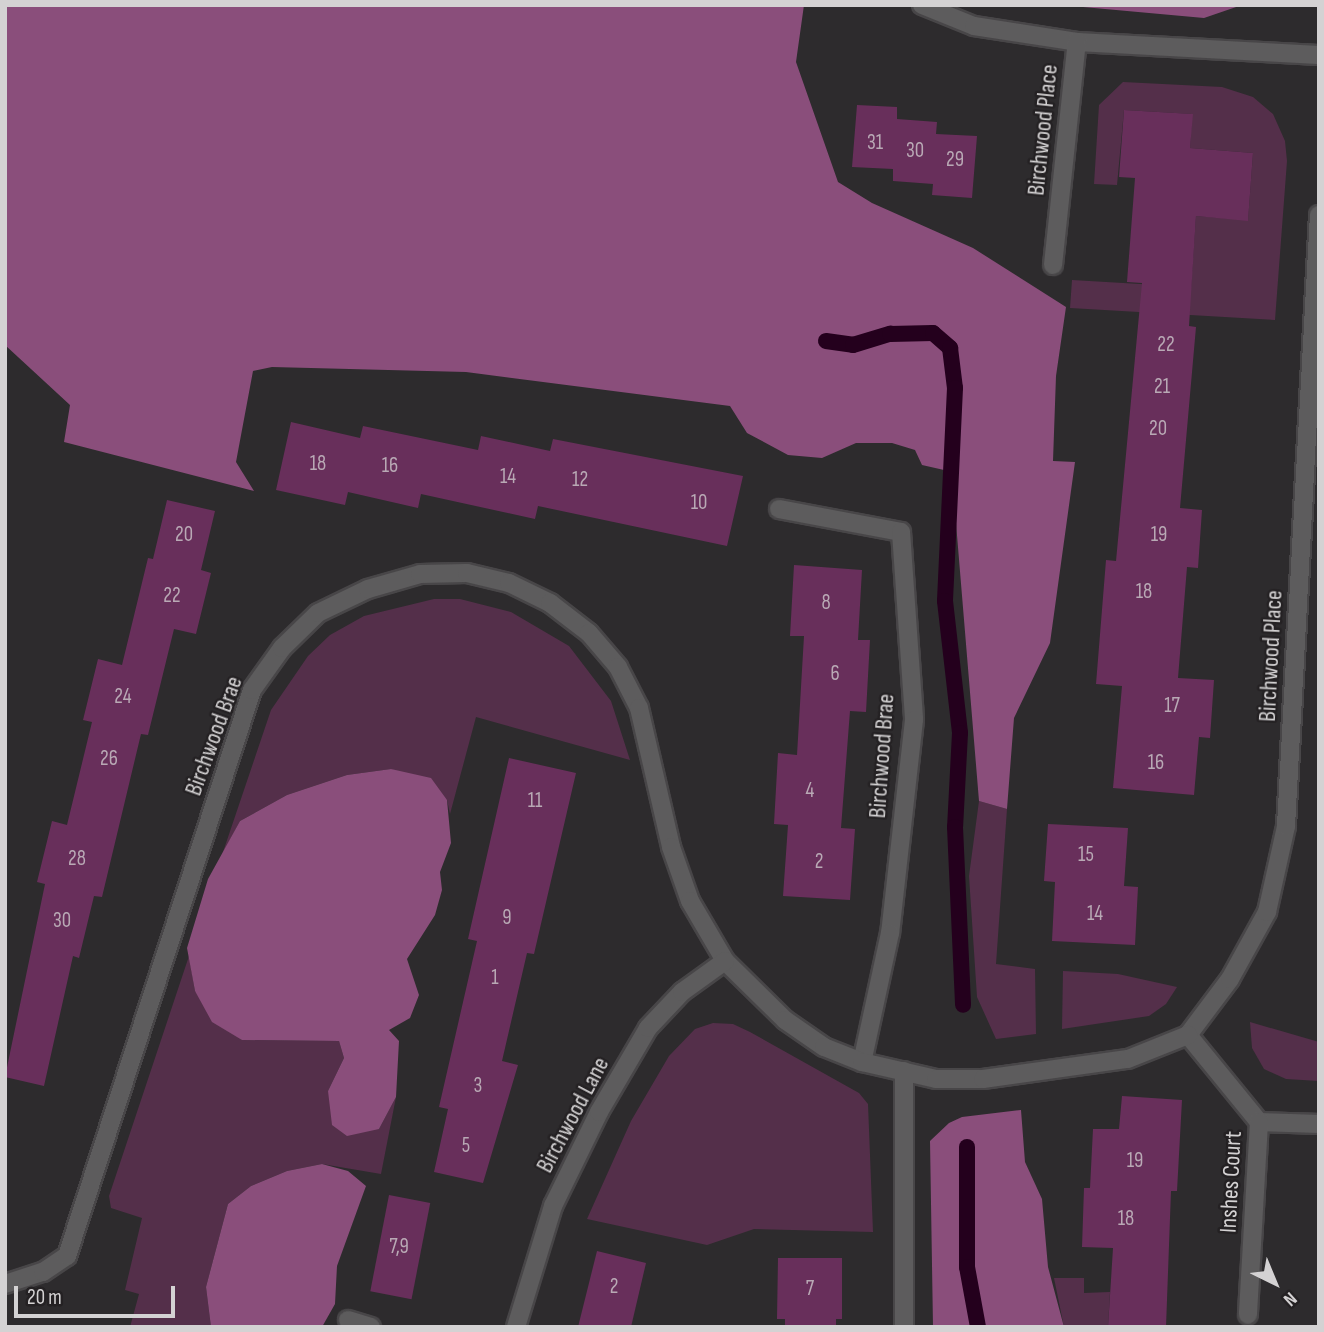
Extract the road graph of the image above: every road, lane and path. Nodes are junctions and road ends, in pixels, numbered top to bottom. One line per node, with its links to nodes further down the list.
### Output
1 (922, 5): 2 (street, Birchwood Place)
2 (1077, 42): 3 (street, Birchwood Place); 6 (street, Birchwood Place)
3 (1319, 55)
4 (1319, 215): 5 (street, Birchwood Place)
5 (1318, 254): 9 (street, Birchwood Place)
6 (1054, 265)
7 (779, 509): 10 (street, Birchwood Brae)
8 (725, 961): 10 (street, Birchwood Brae); 14 (street, Birchwood Brae); 18 (street, Birchwood Lane)
9 (1188, 1035): 11 (street, Birchwood Brae); 12 (street, Inshes Court)
10 (862, 1062): 11 (street, Birchwood Brae)
11 (904, 1071): 19 (street)
12 (1259, 1122): 13 (street); 15 (street, Inshes Court)
13 (1319, 1124)
14 (5, 1284)
15 (1248, 1315)
16 (348, 1320): 17 (street)
17 (371, 1327)
18 (516, 1327)
19 (904, 1327)

